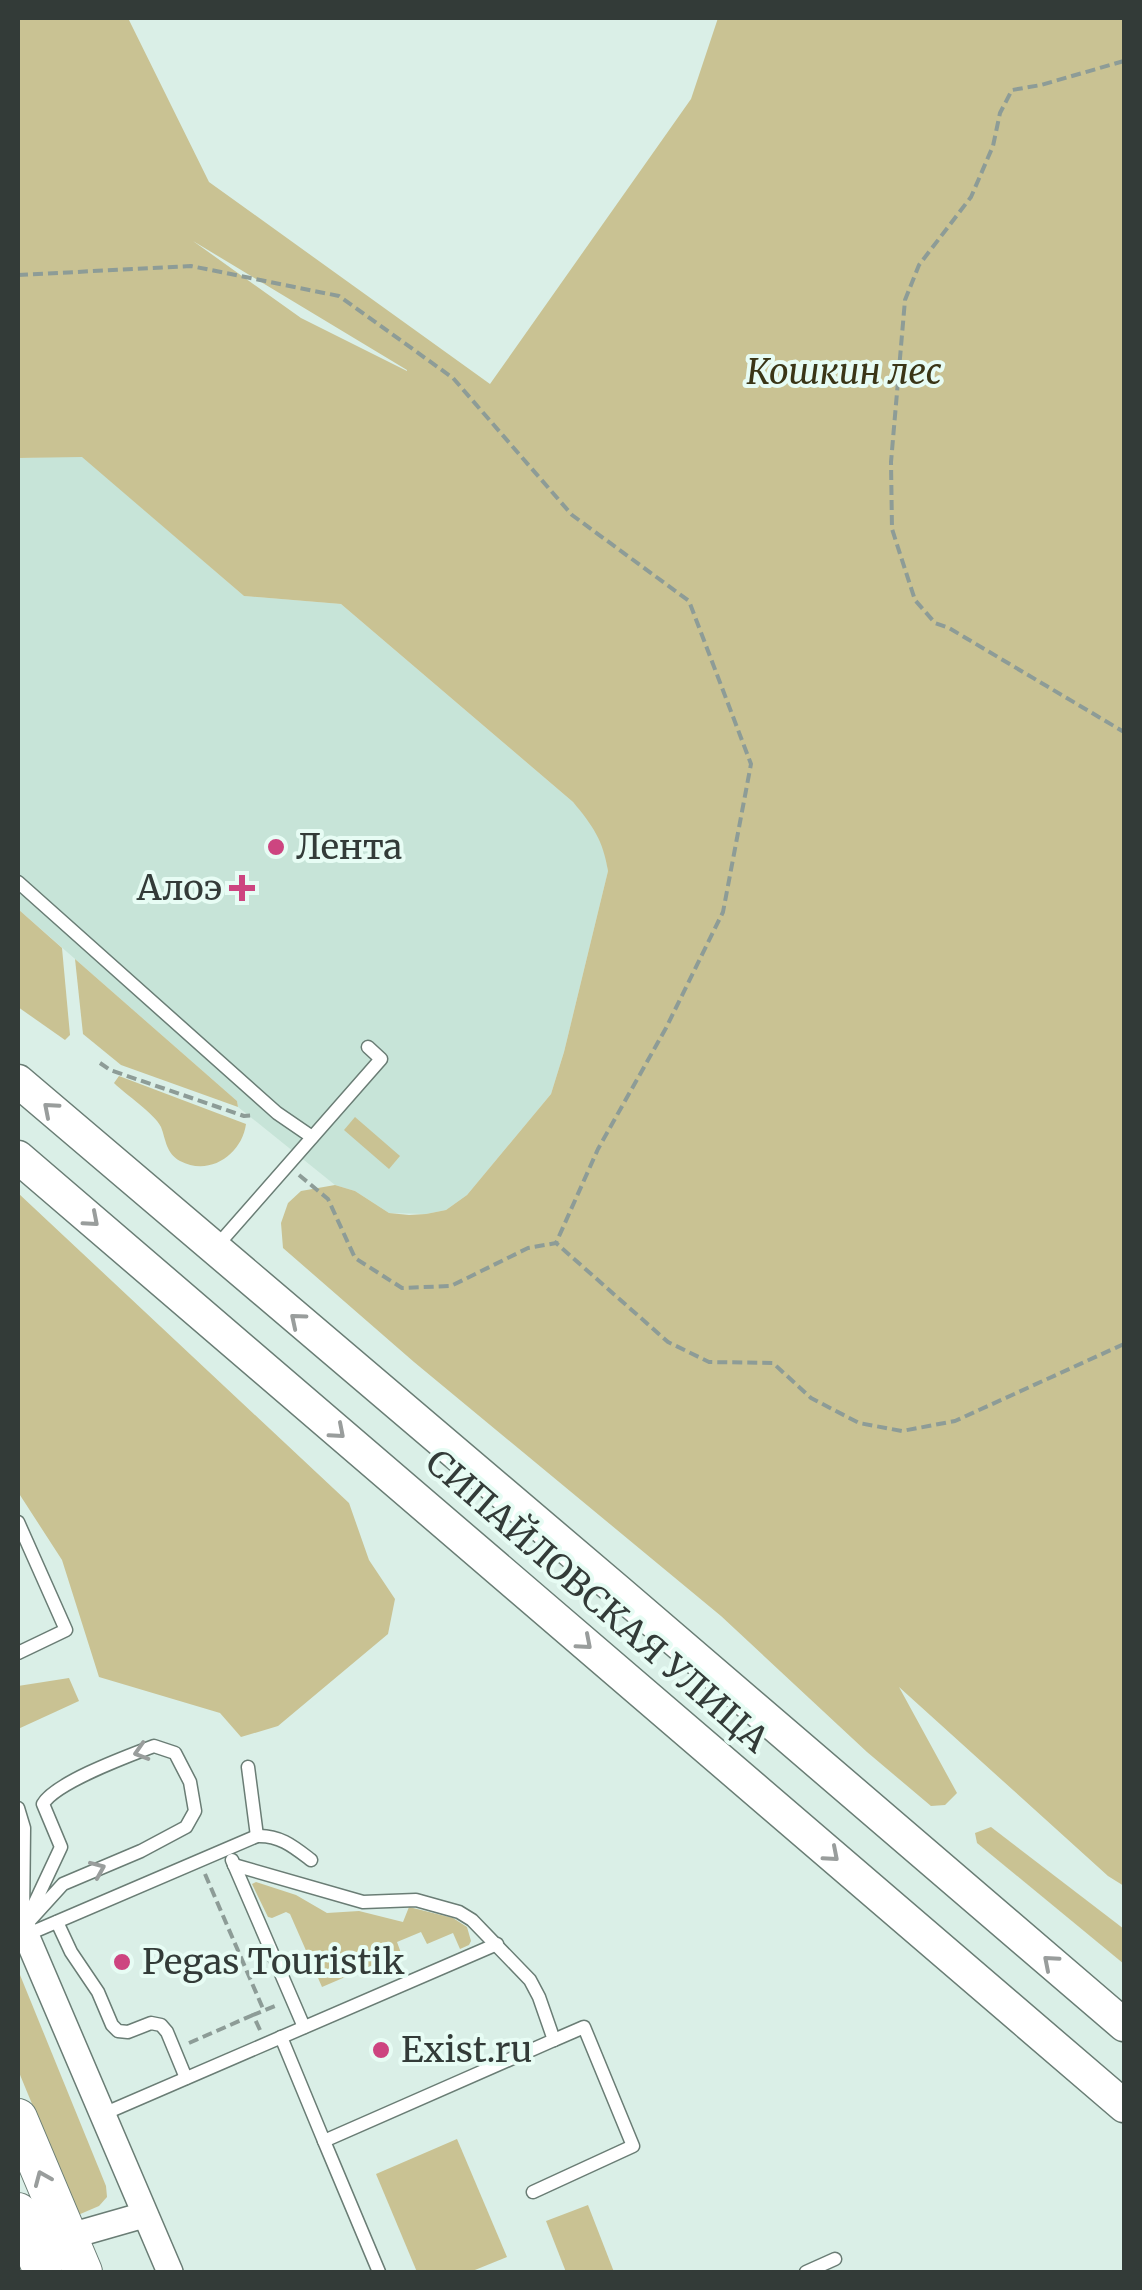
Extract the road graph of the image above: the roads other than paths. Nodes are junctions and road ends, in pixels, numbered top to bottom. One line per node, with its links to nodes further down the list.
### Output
1 (18, 882): 4 (lane)
2 (368, 1047): 4 (lane)
3 (18, 1082): 6 (main road, СИПАЙЛОВСКАЯ УЛИЦА, one-way to 3)
4 (312, 1137): 6 (lane)
5 (18, 1157): 23 (main road, СИПАЙЛОВСКАЯ УЛИЦА, one-way to 23)
6 (214, 1250): 18 (main road, СИПАЙЛОВСКАЯ УЛИЦА, one-way to 6)
7 (18, 1522): 8 (lane)
8 (18, 1653)
9 (248, 1767): 11 (lane)
10 (18, 1808): 16 (lane)
11 (258, 1836): 12 (lane); 13 (lane)
12 (227, 1848): 14 (lane); 15 (lane)
13 (311, 1860)
14 (234, 1865): 17 (lane); 19 (lane)
15 (57, 1922): 16 (lane); 22 (lane)
16 (22, 1931): 16 (lane, one-way to 16); 24 (street)
17 (496, 1944): 19 (lane); 21 (lane)
18 (1124, 2025)
19 (304, 2027): 20 (lane)
20 (281, 2037): 22 (lane); 26 (lane)
21 (554, 2040): 26 (lane); 27 (lane)
22 (186, 2078): 24 (lane)
23 (1124, 2106)
24 (102, 2115): 29 (street)
25 (18, 2118): 30 (main road, one-way to 25)
26 (324, 2141): 34 (lane)
27 (533, 2192)
28 (18, 2212): 30 (main road)
29 (144, 2215): 30 (street); 33 (street)
30 (40, 2253): 32 (main road)
31 (835, 2260): 35 (lane)
32 (83, 2272)
33 (170, 2272)
34 (378, 2272)
35 (806, 2272)

